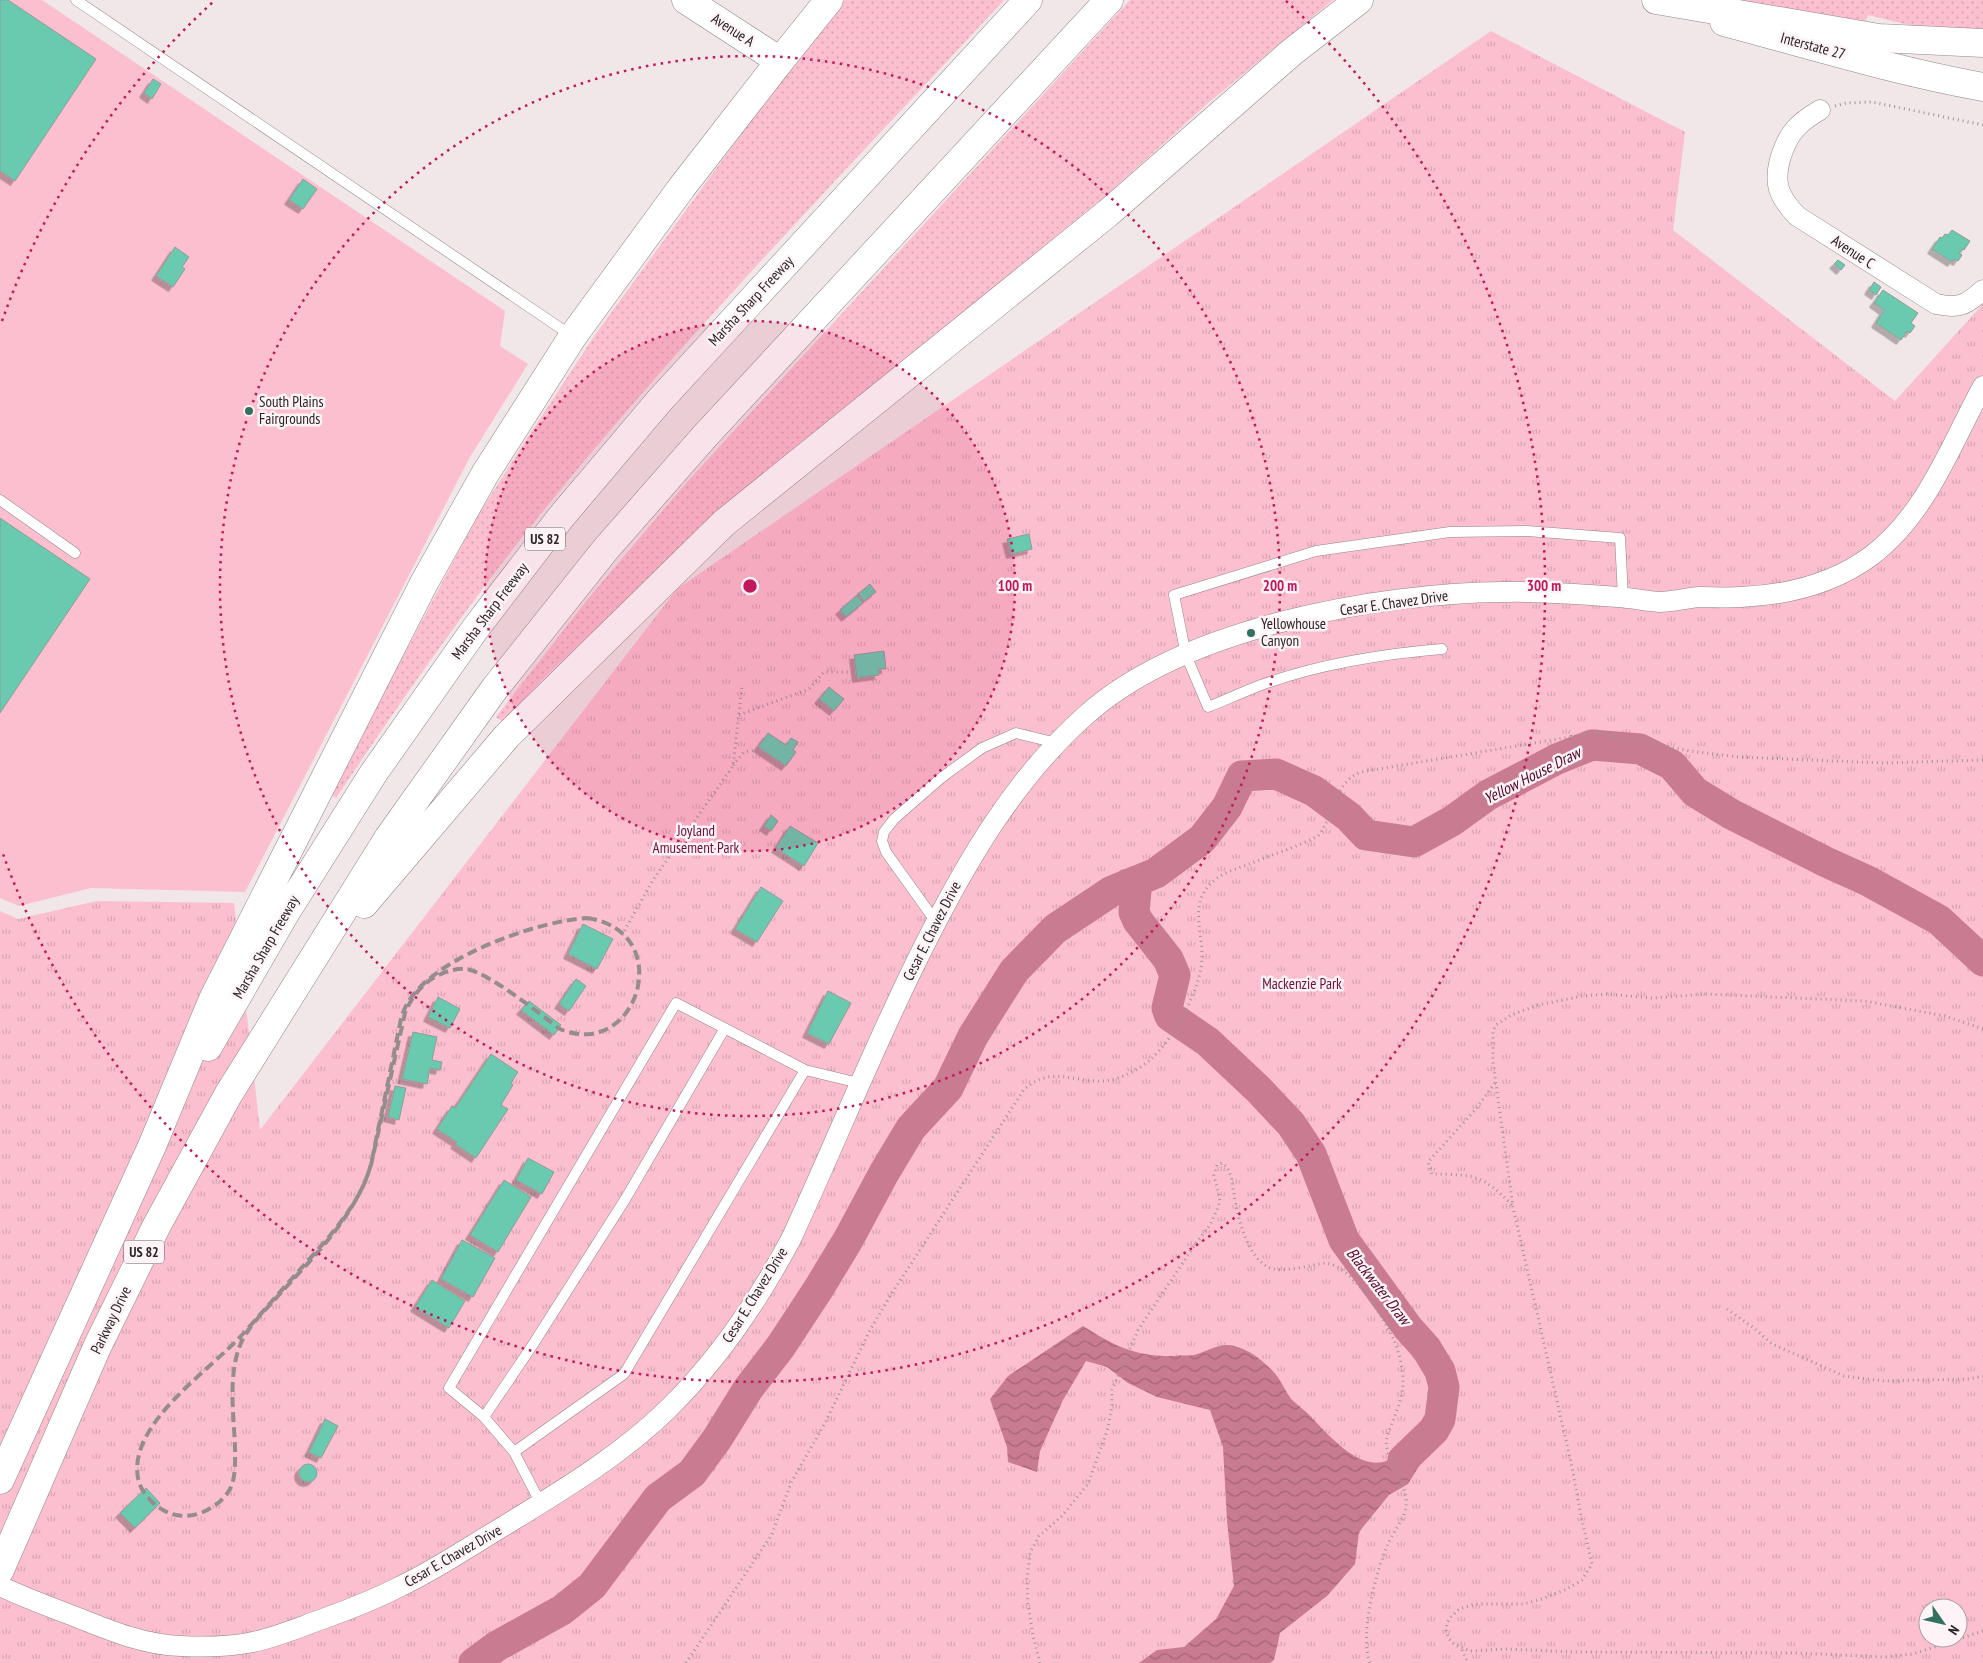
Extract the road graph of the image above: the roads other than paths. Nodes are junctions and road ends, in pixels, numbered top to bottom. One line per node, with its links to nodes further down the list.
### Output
1 (76, 0): 14 (lane)
2 (686, 0): 10 (main road, Avenue A)
3 (829, 0): 10 (main road)
4 (1028, 0): 27 (main road, Marsha Sharp Freeway / US 82)
5 (1109, 0): 23 (main road, US 82)
6 (1359, 0): 23 (main road)
7 (1645, 0): 11 (main road, Interstate 27)
8 (1656, 0): 9 (main road)
9 (1983, 43)
10 (780, 61): 14 (main road)
11 (1983, 86)
12 (1820, 110): 13 (street, Avenue C)
13 (1983, 290)
14 (573, 336): 27 (main road)
15 (1983, 386): 18 (street, Cesar E. Chavez Drive)
16 (0, 500): 17 (lane)
17 (75, 553)
18 (1623, 597): 20 (street, Cesar E. Chavez Drive); 20 (lane)
19 (1442, 649): 20 (lane)
20 (1186, 655): 21 (street, Cesar E. Chavez Drive)
21 (1057, 743): 22 (street, Cesar E. Chavez Drive); 22 (lane)
22 (936, 922): 26 (street, Cesar E. Chavez Drive)
23 (301, 977): 32 (main road, Parkway Drive / US 82)
24 (725, 1028): 25 (lane); 28 (lane); 28 (lane)
25 (805, 1070): 26 (lane); 29 (lane)
26 (859, 1083): 31 (street, Cesar E. Chavez Drive)
27 (152, 1146): 30 (main road, US 82)
28 (484, 1417): 29 (lane)
29 (514, 1452): 31 (lane)
30 (0, 1480)
31 (541, 1504): 33 (street, Cesar E. Chavez Drive)
32 (0, 1570)
33 (0, 1586)

